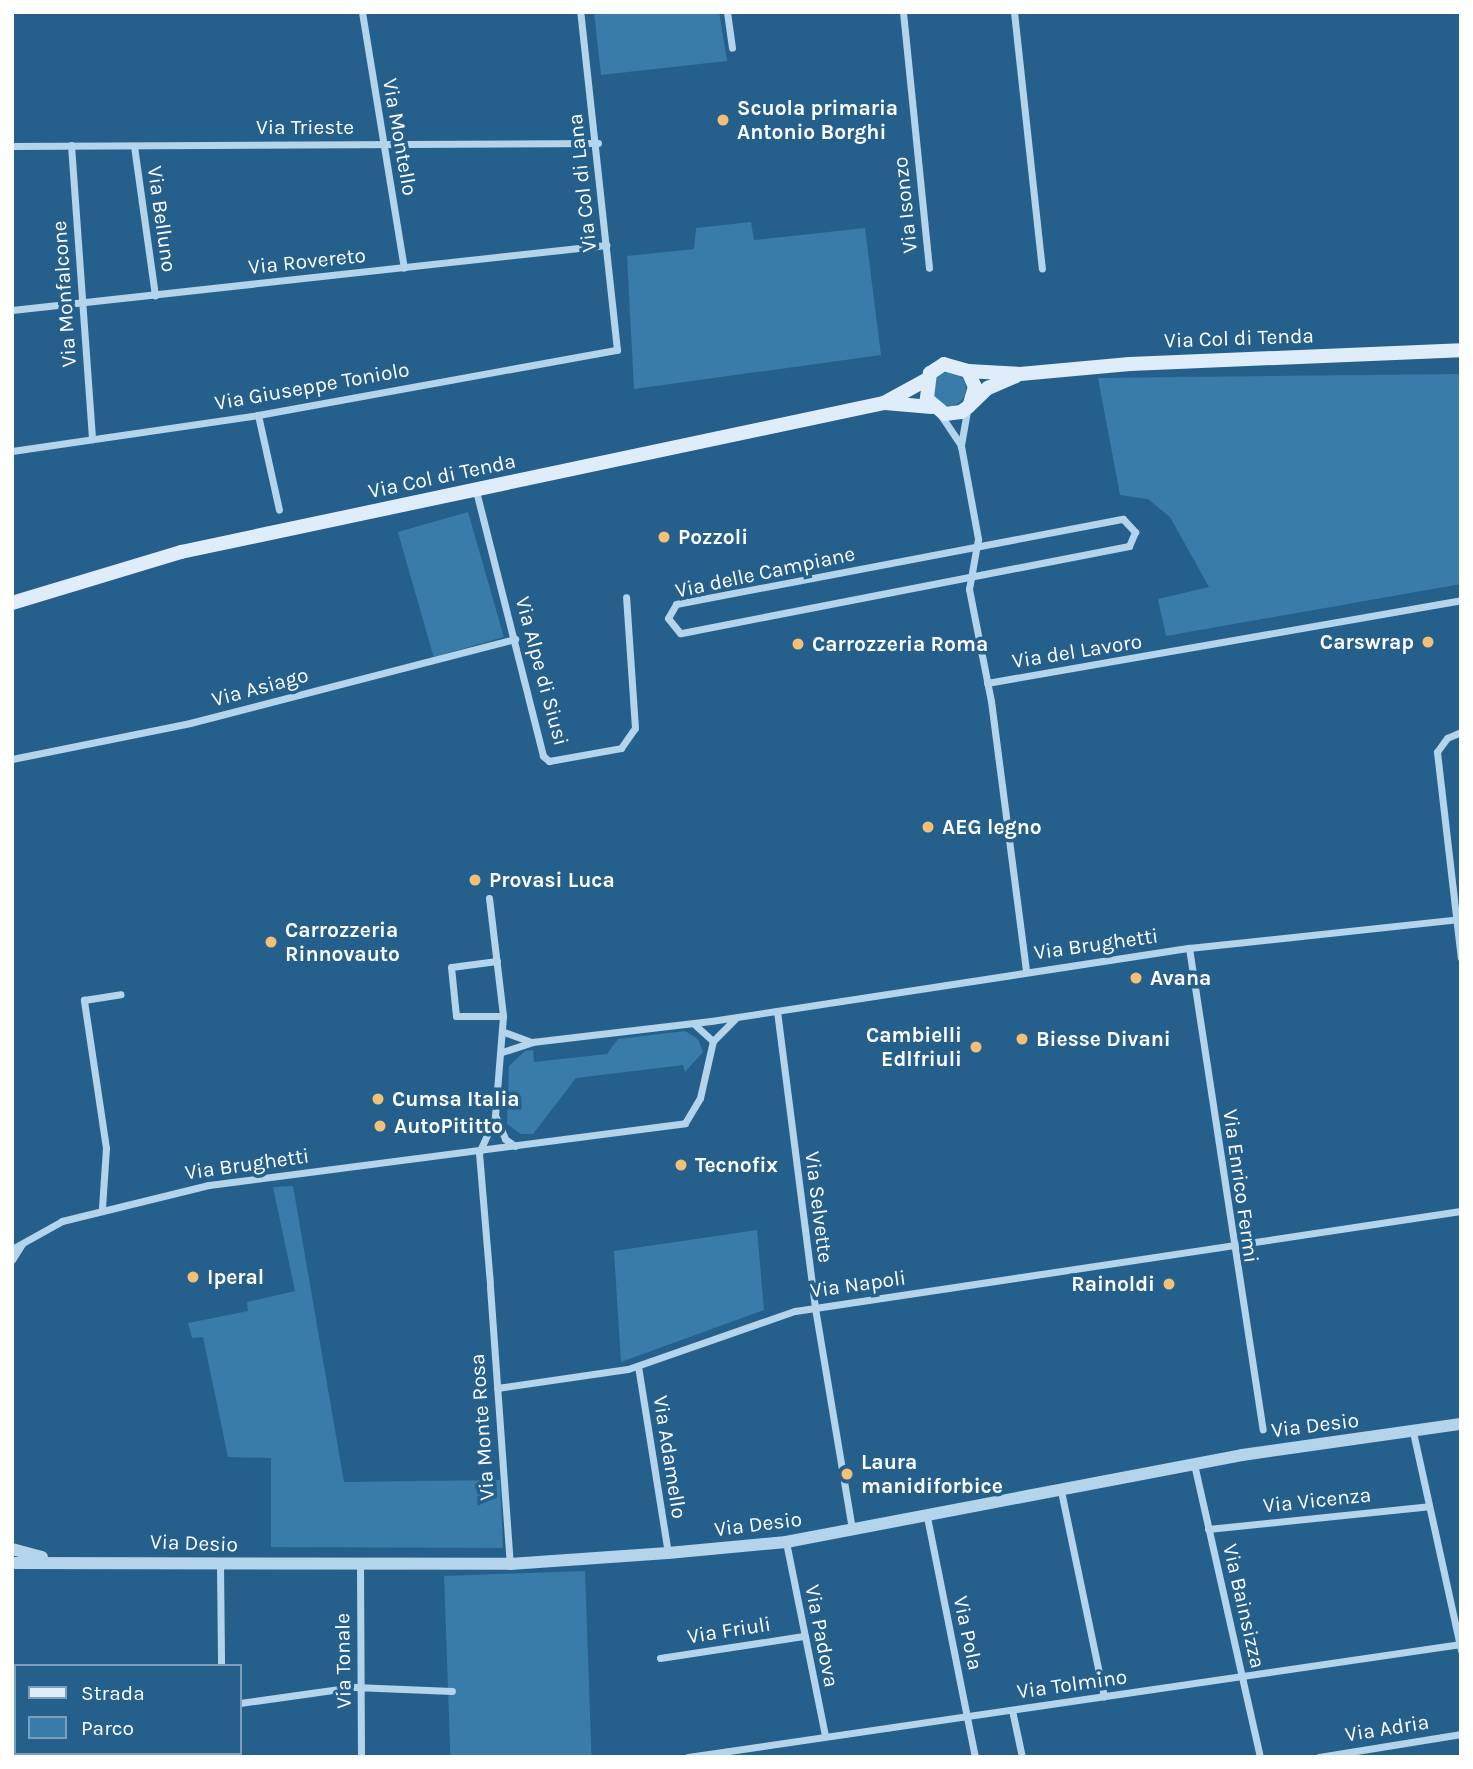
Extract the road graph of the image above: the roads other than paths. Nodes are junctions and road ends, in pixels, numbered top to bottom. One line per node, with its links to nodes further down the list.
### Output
1 (362, 12): 8 (street, Via Montello)
2 (580, 12): 7 (street, Via Col di Lana)
3 (727, 12): 6 (street)
4 (902, 12): 14 (street, Via Isonzo)
5 (1014, 12): 15 (street)
6 (732, 48)
7 (597, 143): 8 (street, Via Trieste); 12 (street, Via Col di Lana)
8 (382, 144): 11 (street, Via Trieste); 13 (street, Via Montello)
9 (71, 145): 10 (street, Via Trieste); 11 (street, Via Trieste); 17 (street, Via Monfalcone)
10 (12, 146)
11 (134, 146): 16 (street, Via Belluno)
12 (606, 245): 13 (street, Via Rovereto); 19 (street, Via Col di Lana)
13 (404, 268): 16 (street, Via Rovereto)
14 (929, 268)
15 (1042, 268)
16 (155, 296): 17 (street, Via Rovereto)
17 (82, 304): 18 (street, Via Rovereto); 28 (street, Via Monfalcone)
18 (12, 310)
19 (617, 350): 27 (street, Via Giuseppe Toniolo)
20 (1461, 350): 22 (main road, Via Col di Tenda)
21 (968, 371): 22 (main road, Via Col di Tenda); 23 (main road, Via Col di Tenda); 25 (main road)
22 (1020, 374): 25 (main road, Via Col di Tenda)
23 (926, 380): 24 (main road, Via Col di Tenda); 26 (main road)
24 (884, 403): 26 (main road, Via Col di Tenda); 31 (main road, Via Col di Tenda)
25 (969, 405): 26 (main road, Via Col di Tenda); 29 (street)
26 (934, 409): 29 (street)
27 (258, 415): 28 (street, Via Giuseppe Toniolo); 32 (street)
28 (92, 439): 30 (street, Via Giuseppe Toniolo)
29 (961, 446): 33 (street)
30 (12, 451)
31 (476, 491): 37 (main road, Via Col di Tenda); 38 (street, Via Alpe di Siusi)
32 (279, 510)
33 (977, 547): 34 (street); 34 (street, Via delle Campiane); 34 (street, Via delle Campiane)
34 (968, 578): 39 (street)
35 (626, 597): 38 (street, Via Alpe di Siusi)
36 (1461, 600): 39 (street, Via del Lavoro)
37 (12, 603)
38 (515, 639): 41 (street, Via Asiago)
39 (987, 683): 47 (street, Via del Lavoro)
40 (1461, 732): 43 (street)
41 (12, 759)
42 (489, 898): 46 (street)
43 (1458, 919): 44 (street, Via Brughetti); 45 (street)
44 (1189, 948): 47 (street, Via Brughetti); 63 (street, Via Enrico Fermi)
45 (1461, 958)
46 (496, 961): 50 (street); 50 (street)
47 (1026, 972): 49 (street, Via Brughetti)
48 (121, 994): 60 (street)
49 (777, 1011): 51 (street, Via Brughetti); 66 (street, Via Selvette)
50 (503, 1016): 53 (street)
51 (739, 1017): 52 (street, Via Brughetti); 54 (street)
52 (692, 1023): 54 (street); 55 (street, Via Brughetti)
53 (504, 1032): 55 (street, Via Brughetti); 56 (street)
54 (713, 1041): 58 (street, Via Brughetti)
55 (532, 1042): 56 (street, Via Brughetti)
56 (502, 1052): 57 (street)
57 (495, 1115): 58 (street); 59 (street)
58 (515, 1146): 59 (street, Via Brughetti)
59 (479, 1153): 60 (street, Via Brughetti); 68 (street, Via Monte Rosa)
60 (102, 1208): 62 (street, Via Brughetti)
61 (1461, 1211): 63 (street, Via Napoli)
62 (26, 1238): 64 (street, Via Brughetti); 65 (street)
63 (1231, 1246): 66 (street, Via Napoli); 70 (street, Via Enrico Fermi)
64 (12, 1249)
65 (12, 1260)
66 (815, 1308): 67 (street, Via Napoli); 77 (street, Via Selvette)
67 (638, 1366): 68 (street, Via Napoli); 80 (street, Via Adamello)
68 (497, 1388): 84 (street, Via Monte Rosa)
69 (1461, 1424): 71 (street, Via Desio)
70 (1263, 1429)
71 (1412, 1432): 72 (street, Via Desio); 74 (street)
72 (1194, 1463): 73 (street, Via Desio); 76 (street, Via Bainsizza)
73 (1062, 1491): 75 (street, Via Desio); 93 (street)
74 (1429, 1506): 76 (street, Via Vicenza); 87 (street)
75 (927, 1517): 77 (street, Via Desio); 96 (street, Via Pola)
76 (1208, 1530): 90 (street, Via Bainsizza)
77 (853, 1531): 78 (street, Via Desio)
78 (786, 1542): 80 (street, Via Desio); 86 (street, Via Padova)
79 (12, 1549): 81 (street, Via Desio)
80 (668, 1553): 84 (street, Via Desio)
81 (50, 1559): 82 (street, Via Desio); 83 (street, Via Desio)
82 (12, 1563)
83 (220, 1564): 85 (street, Via Desio); 89 (street)
84 (510, 1564): 85 (street, Via Desio)
85 (360, 1565): 91 (street, Via Tonale)
86 (803, 1636): 88 (street, Via Friuli); 98 (street, Via Padova)
87 (1460, 1646): 90 (street, Via Tolmino)
88 (660, 1658)
89 (220, 1664)
90 (1242, 1676): 93 (street, Via Tolmino); 103 (street, Via Bainsizza)
91 (361, 1690): 92 (street); 94 (street); 99 (street, Via Tonale)
92 (452, 1691)
93 (1104, 1697): 95 (street, Via Tolmino)
94 (242, 1703)
95 (1012, 1710): 96 (street, Via Tolmino); 102 (street)
96 (967, 1716): 98 (street, Via Tolmino); 101 (street, Via Pola)
97 (1461, 1734): 104 (street, Via Adria)
98 (825, 1737): 100 (street, Via Tolmino)
99 (361, 1757)
100 (688, 1757)
101 (975, 1757)
102 (1022, 1757)
103 (1260, 1757)
104 (1319, 1757)

